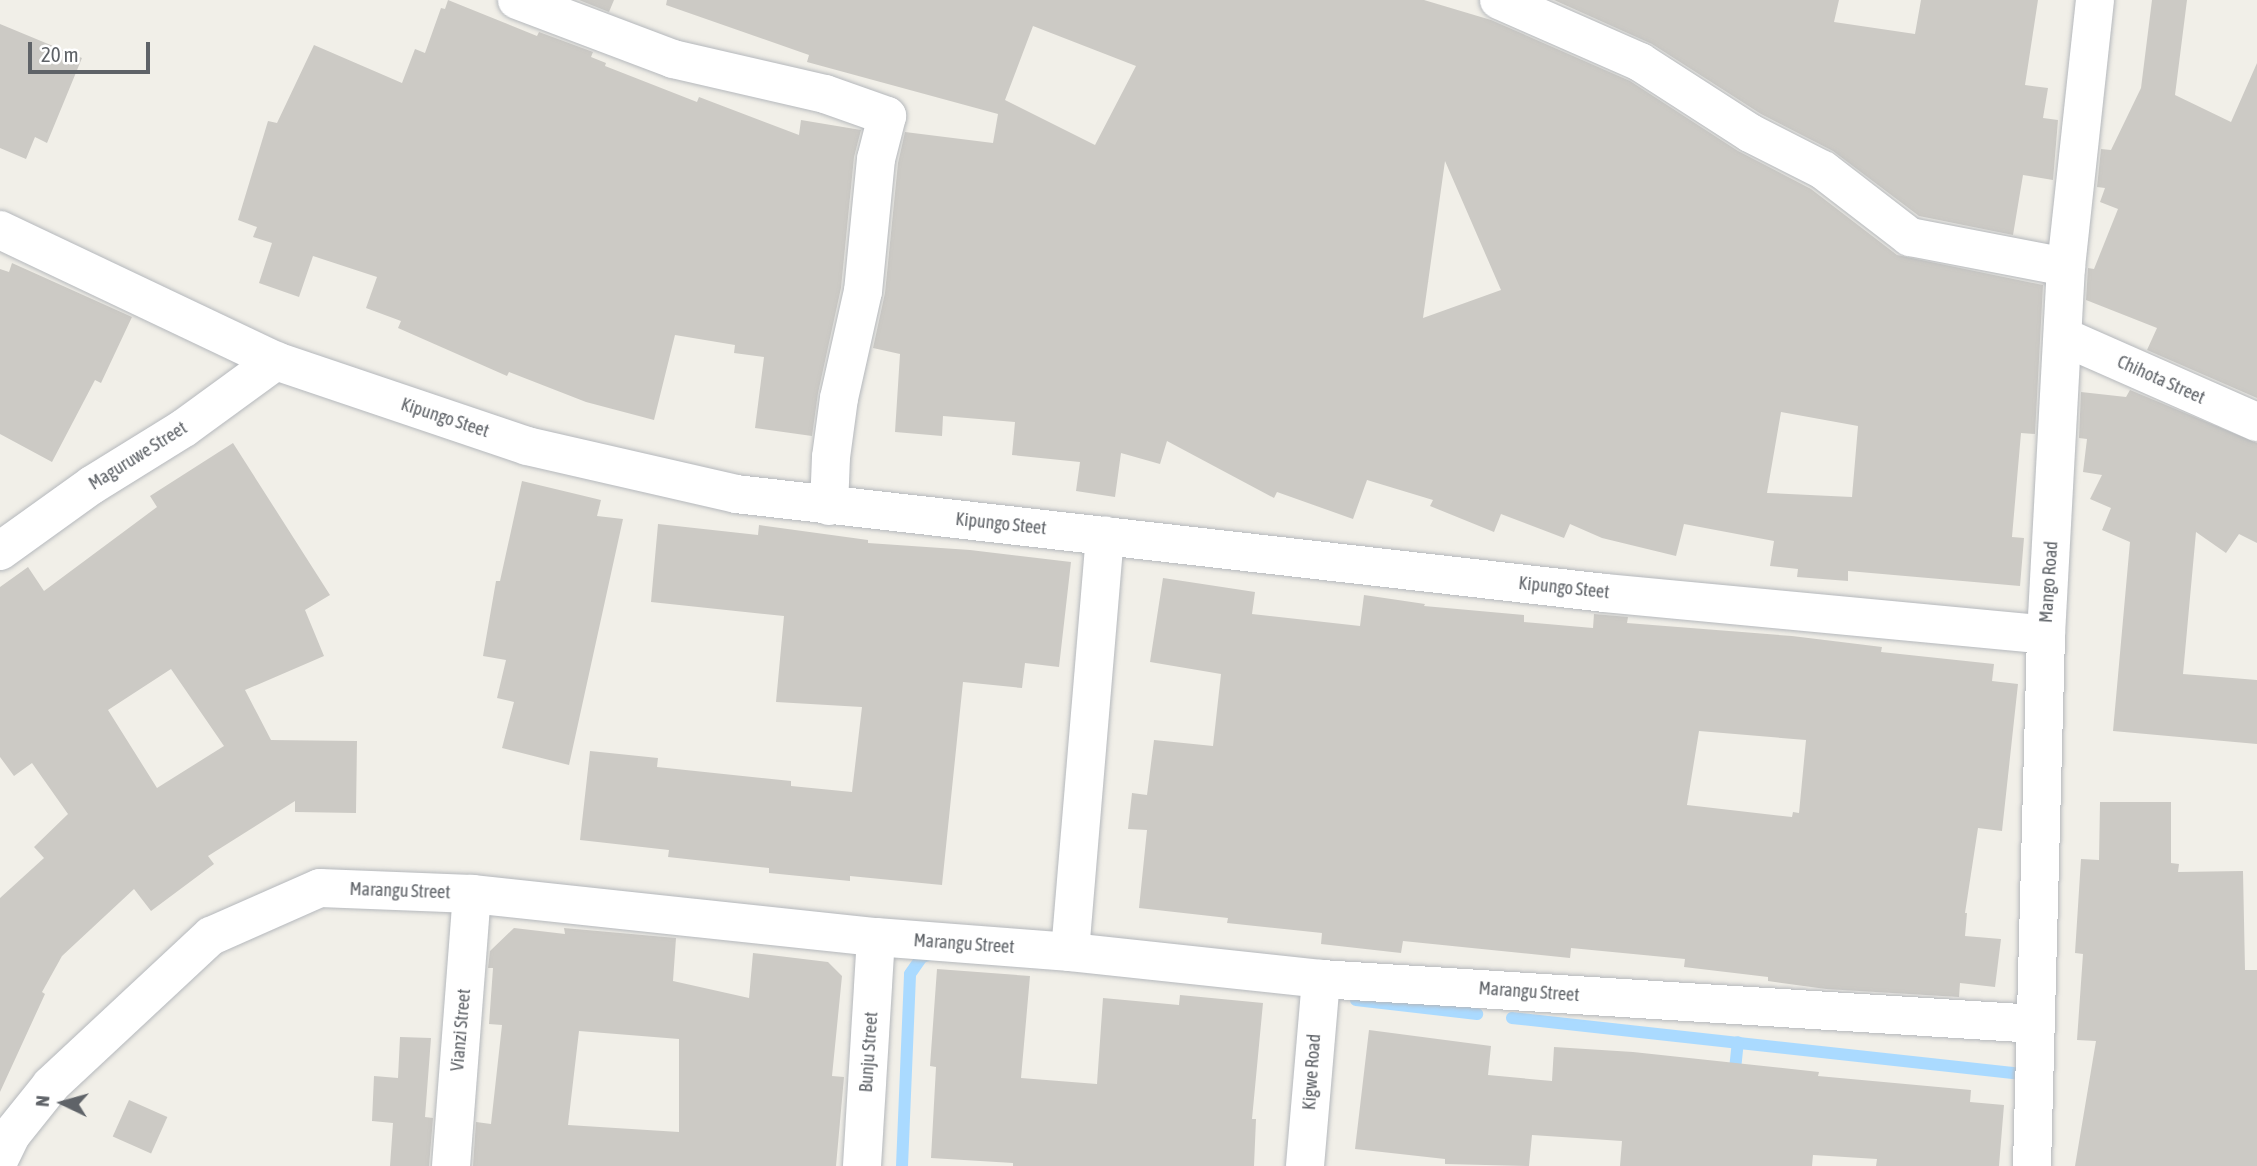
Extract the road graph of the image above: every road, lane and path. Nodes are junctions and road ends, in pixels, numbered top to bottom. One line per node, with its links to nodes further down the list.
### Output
1 (517, 0): 9 (street)
2 (1499, 0): 5 (street)
3 (2095, 0): 5 (street, Mango Road)
4 (0, 230): 7 (street, Kipungo Steet)
5 (2066, 267): 6 (street, Mango Road)
6 (2064, 337): 8 (street, Chihota Street); 12 (street, Mango Road)
7 (276, 361): 9 (street, Kipungo Steet); 11 (street, Maguruwe Street)
8 (2257, 422)
9 (829, 506): 10 (street, Kipungo Steet)
10 (1105, 535): 12 (street, Kipungo Steet); 15 (street)
11 (0, 551)
12 (2046, 635): 17 (street, Mango Road)
13 (472, 894): 14 (street, Marangu Street); 18 (street, Marangu Street); 19 (street, Vianzi Street)
14 (876, 937): 15 (street, Marangu Street); 20 (street, Bunju Street)
15 (1070, 952): 16 (street, Marangu Street)
16 (1321, 979): 17 (street, Marangu Street); 21 (street, Kigwe Road)
17 (2036, 1024): 22 (street, Mango Road)
18 (0, 1158)
19 (450, 1166)
20 (862, 1166)
21 (1305, 1166)
22 (2032, 1166)

